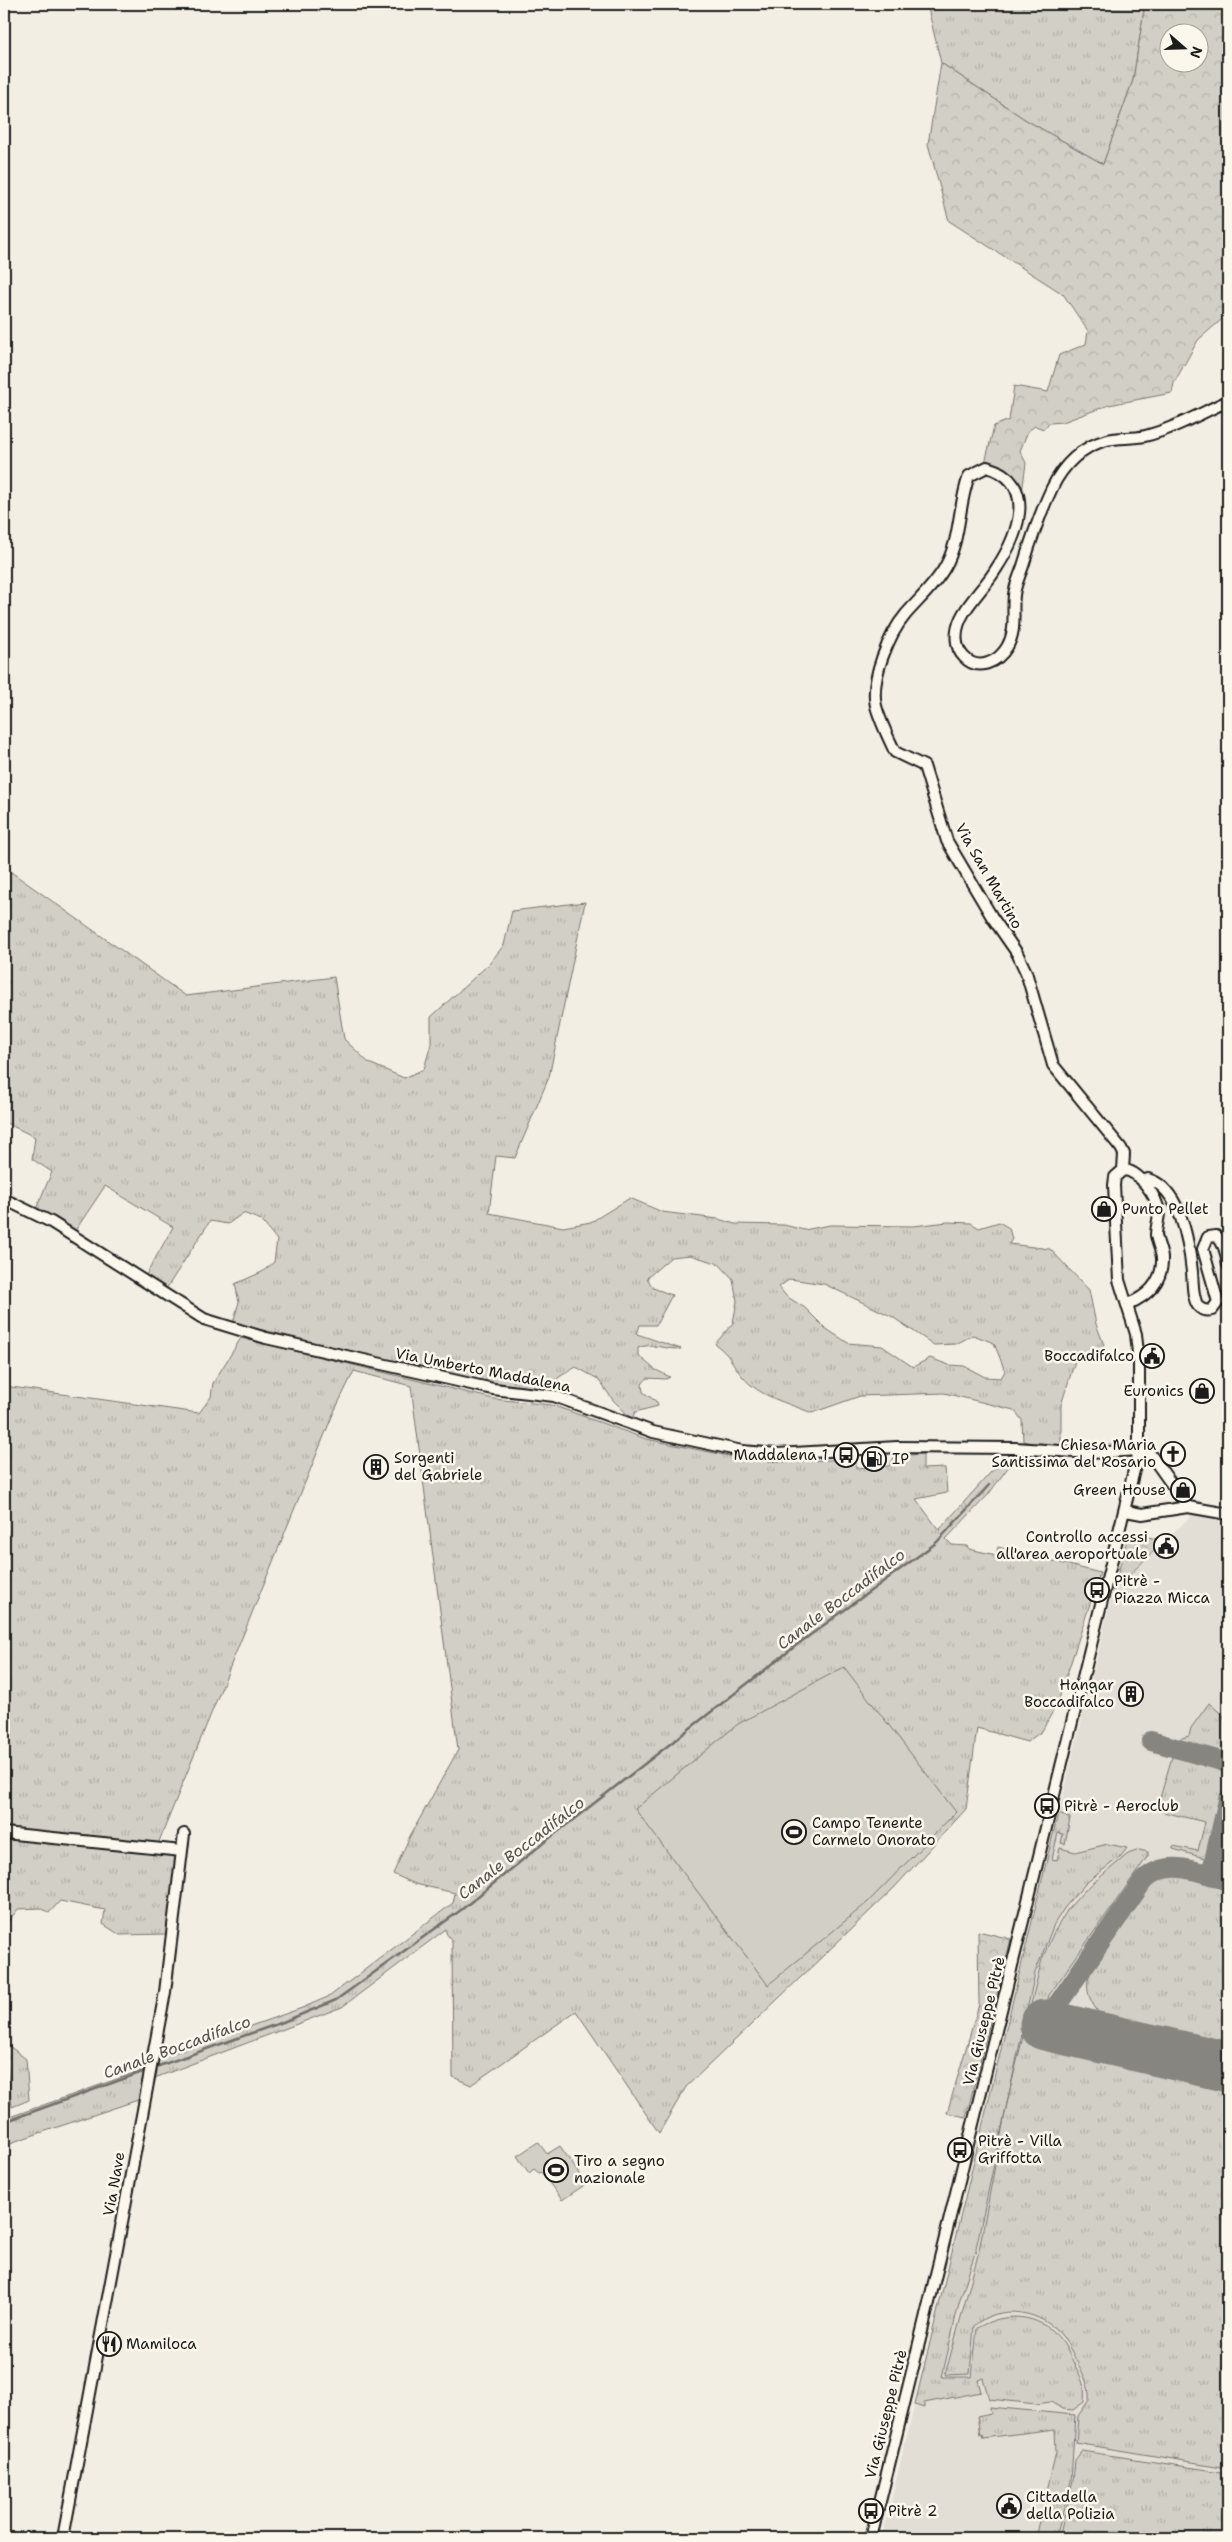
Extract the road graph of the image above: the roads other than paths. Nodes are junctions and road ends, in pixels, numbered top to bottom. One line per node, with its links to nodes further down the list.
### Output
1 (1228, 401): 2 (street, Via San Martino)
2 (1123, 1170): 3 (street); 6 (street, Via Giuseppe Pitrè)
3 (1143, 1182): 5 (street); 6 (street)
4 (4, 1199): 7 (street, Via Umberto Maddalena)
5 (1228, 1265)
6 (1128, 1304): 7 (street, Via Giuseppe Pitrè)
7 (1139, 1450): 8 (street); 9 (street, Via Giuseppe Pitrè)
8 (1188, 1507): 9 (street); 10 (street)
9 (1126, 1510): 15 (street, Via Giuseppe Pitrè)
10 (1228, 1514)
11 (4, 1832): 13 (street)
12 (184, 1834): 13 (street, Via Nave)
13 (182, 1851): 14 (street, Via Nave)
14 (63, 2538)
15 (871, 2538)

